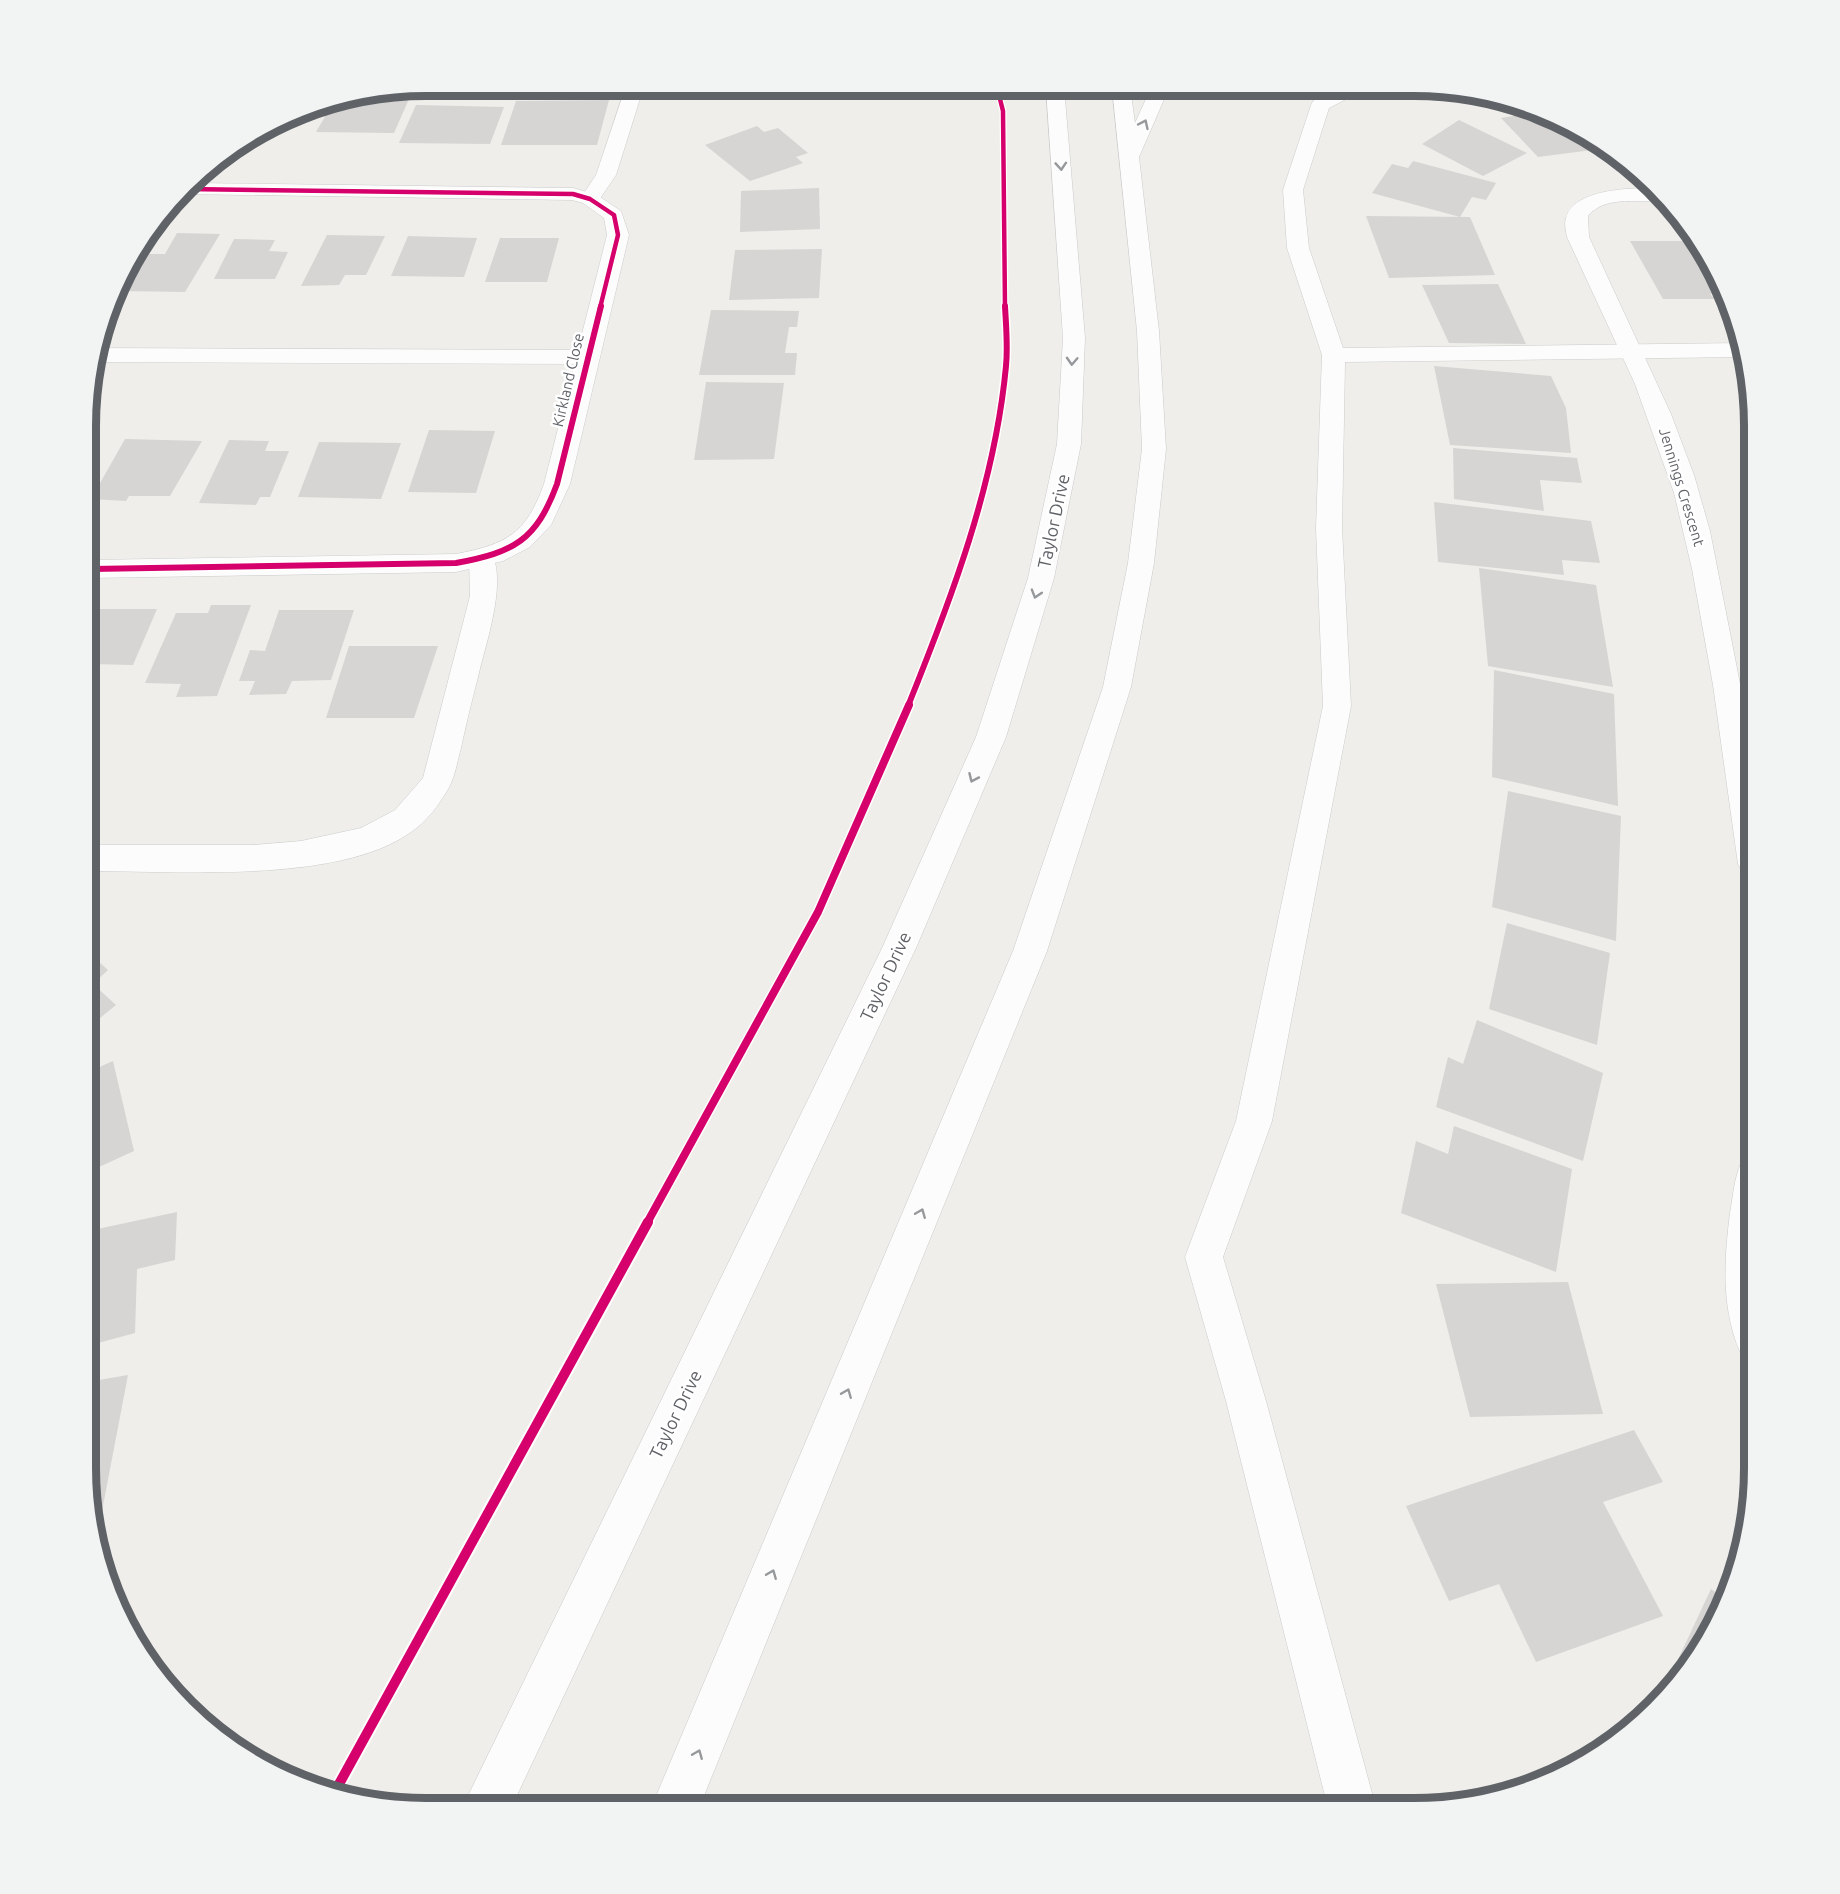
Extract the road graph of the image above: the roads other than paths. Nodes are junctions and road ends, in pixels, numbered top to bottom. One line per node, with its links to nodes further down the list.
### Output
1 (631, 96): 9 (main road)
2 (1052, 96): 19 (main road, Taylor Drive, one-way to 19)
3 (1121, 96): 6 (main road)
4 (1156, 96): 6 (main road, one-way to 4)
5 (1337, 96): 13 (main road)
6 (1127, 161): 20 (main road, one-way to 6)
7 (197, 189): 9 (main road, Kirkland Close)
8 (1649, 195): 11 (main road, Jennings Crescent)
9 (590, 199): 14 (main road, Kirkland Close)
10 (1735, 350): 11 (main road)
11 (1633, 351): 13 (main road); 17 (main road, Jennings Crescent)
12 (103, 355): 14 (main road)
13 (1335, 355): 21 (main road)
14 (587, 357): 15 (main road, Kirkland Close)
15 (482, 559): 16 (main road, Kirkland Close); 18 (main road)
16 (96, 569)
17 (1744, 794)
18 (96, 858)
19 (491, 1798)
20 (679, 1798)
21 (1349, 1798)

